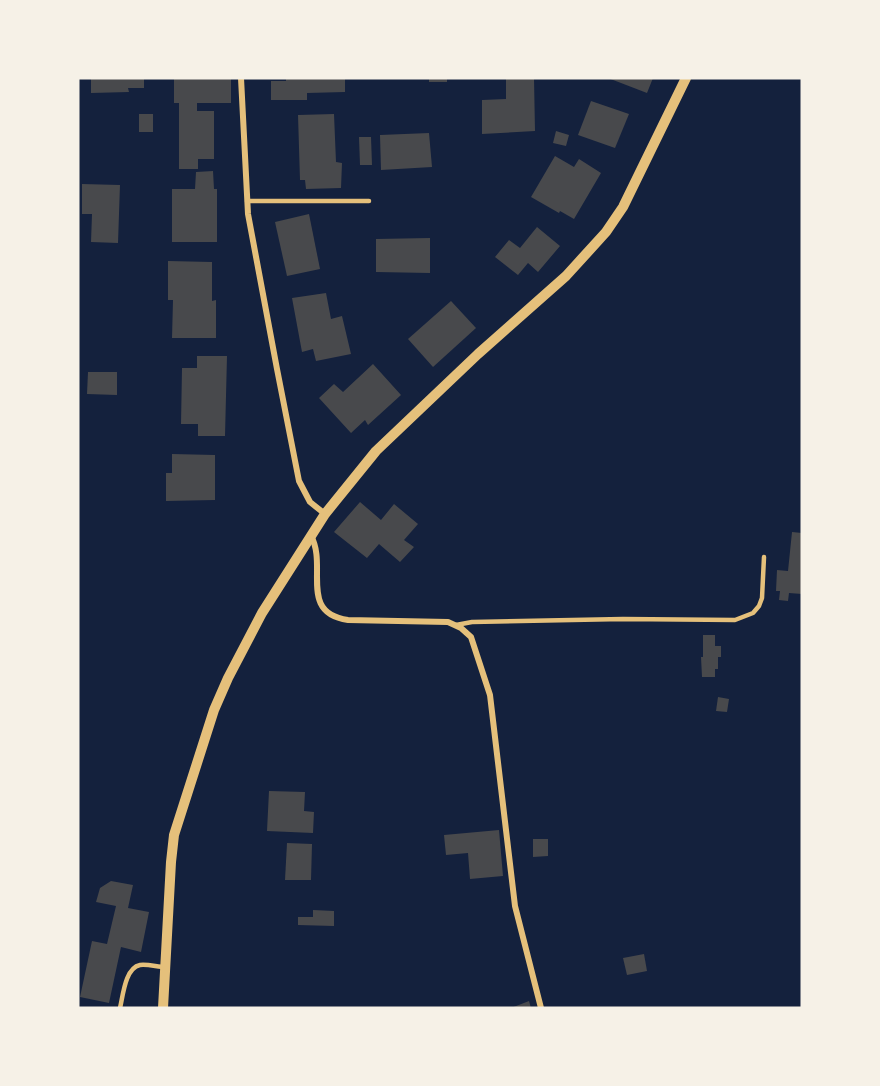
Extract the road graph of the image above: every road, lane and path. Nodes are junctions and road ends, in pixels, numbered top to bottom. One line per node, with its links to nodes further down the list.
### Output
1 (241, 78): 3 (street)
2 (686, 78): 5 (street)
3 (247, 201): 4 (lane); 5 (street)
4 (369, 201)
5 (325, 514): 6 (street)
6 (311, 536): 8 (street); 9 (street)
7 (764, 557): 8 (lane)
8 (456, 625): 12 (street)
9 (165, 967): 10 (lane); 11 (street)
10 (120, 1008)
11 (163, 1008)
12 (541, 1008)

